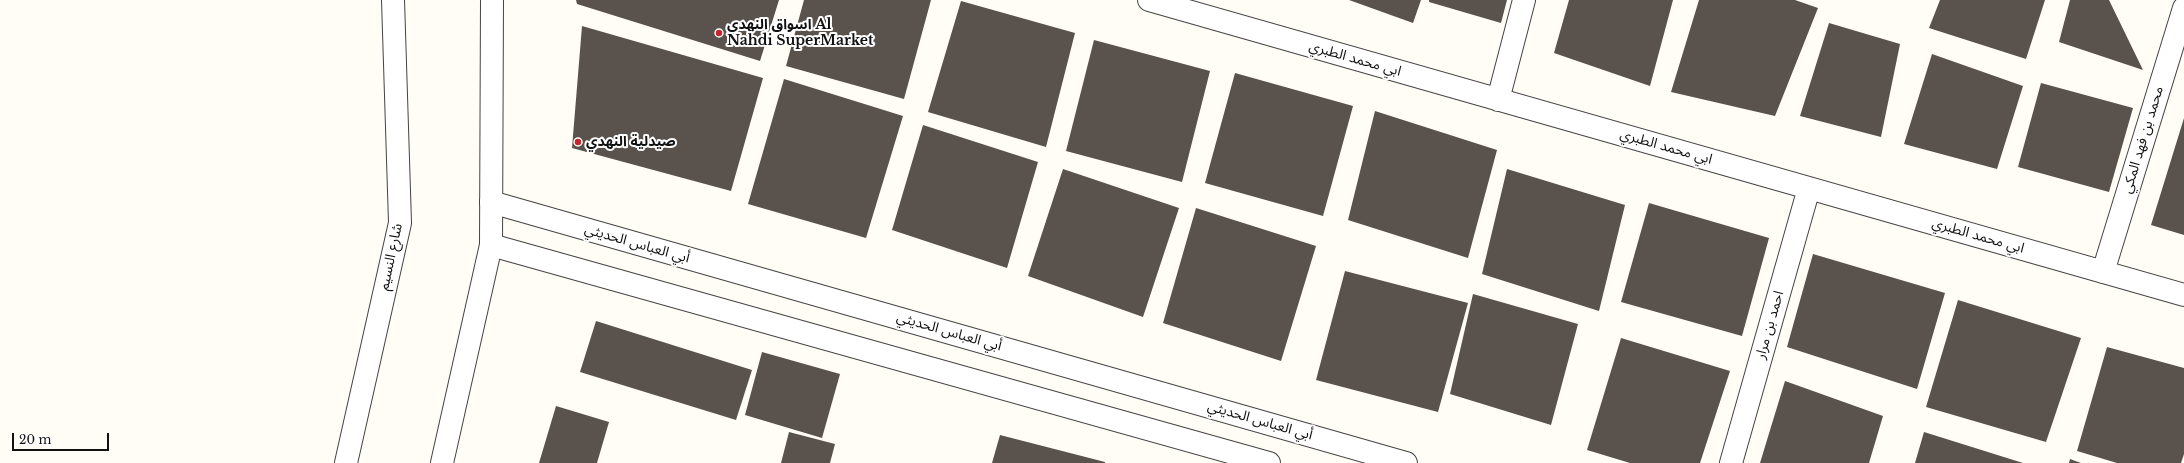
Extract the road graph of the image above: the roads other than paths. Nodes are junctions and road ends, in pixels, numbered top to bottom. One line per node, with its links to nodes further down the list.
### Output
1 (394, 0): 12 (street, شارع النسيم)
2 (492, 0): 8 (street)
3 (1149, 0): 6 (street, ابي محمد الطبري)
4 (1524, 0): 6 (street)
5 (2184, 8): 10 (street, محمد بن فهد المكي)
6 (1498, 100): 7 (street, ابي محمد الطبري)
7 (1809, 188): 10 (street, ابي محمد الطبري); 16 (street, احمد بن مرار)
8 (491, 202): 9 (street); 15 (street, أبي العباس الحديثي)
9 (491, 245): 13 (street); 14 (street)
10 (2103, 272): 11 (street, ابي محمد الطبري)
11 (2184, 295)
12 (346, 463)
13 (442, 463)
14 (1270, 463)
15 (1406, 463)
16 (1731, 463)

